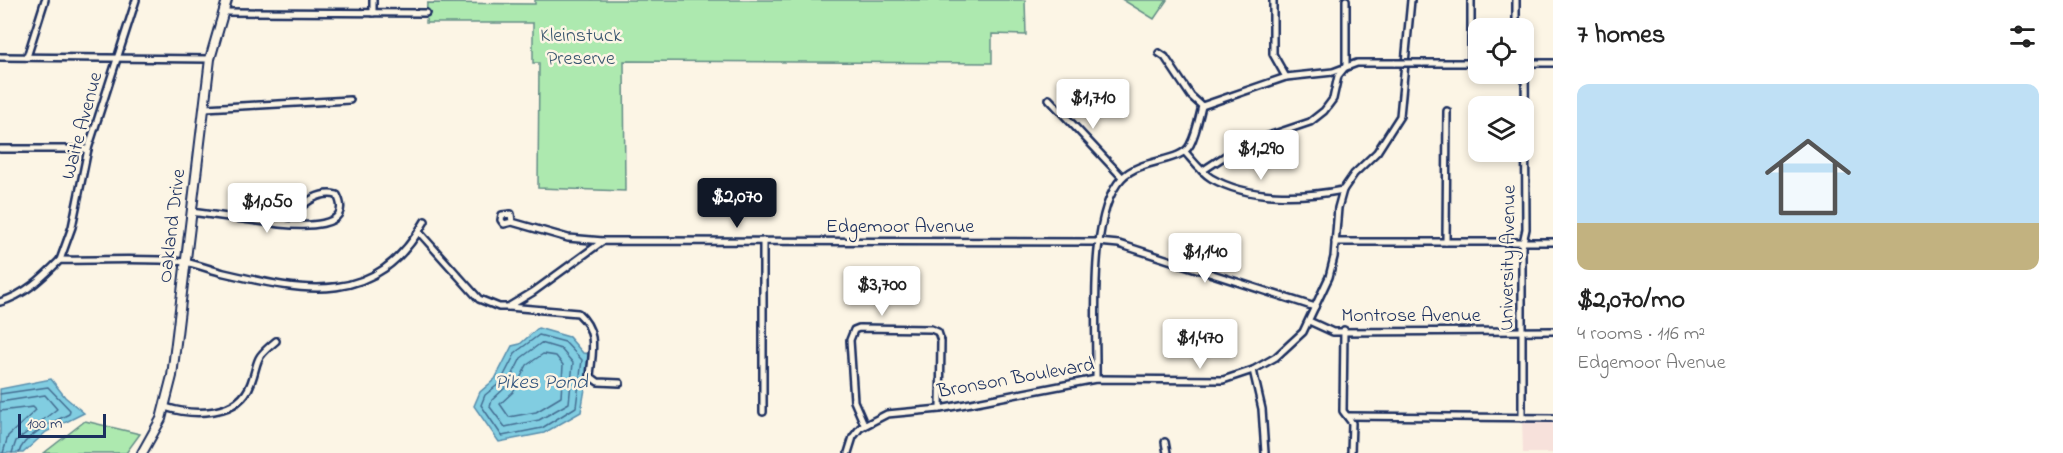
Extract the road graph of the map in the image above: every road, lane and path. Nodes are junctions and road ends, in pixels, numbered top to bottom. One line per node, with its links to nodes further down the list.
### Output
1 (45, 0): 17 (street)
2 (136, 0): 18 (street, Waite Avenue)
3 (227, 0): 10 (main road, Oakland Drive)
4 (373, 0): 11 (street)
5 (1273, 0): 24 (street)
6 (1346, 0): 23 (street)
7 (1411, 0): 36 (street, Bronson Boulevard)
8 (1471, 0): 13 (street)
9 (1516, 0): 14 (street)
10 (223, 12): 11 (street); 19 (main road, Oakland Drive)
11 (373, 13): 12 (street)
12 (426, 13)
13 (1471, 18)
14 (1516, 18)
15 (1159, 52): 28 (street)
16 (0, 57): 17 (street)
17 (27, 57): 18 (street)
18 (118, 58): 19 (street); 32 (street, Waite Avenue)
19 (210, 59): 29 (main road, Oakland Drive)
20 (1468, 63): 23 (street, bridge)
21 (1534, 63): 22 (street)
22 (1553, 63)
23 (1346, 66): 24 (street); 34 (street)
24 (1286, 77): 28 (street)
25 (1525, 84): 47 (street, University Avenue)
26 (1049, 99): 35 (street)
27 (350, 100): 29 (street)
28 (1203, 106): 33 (street)
29 (205, 108): 37 (main road, Oakland Drive)
30 (1447, 111): 46 (street)
31 (0, 149): 32 (street)
32 (88, 149): 49 (street, Waite Avenue)
33 (1185, 152): 34 (street); 35 (street)
34 (1202, 171): 36 (street)
35 (1122, 177): 44 (street)
36 (1343, 190): 45 (street, Bronson Boulevard)
37 (191, 212): 40 (street); 50 (main road, Oakland Drive)
38 (425, 221): 41 (street)
39 (512, 222): 42 (street, Edgemoor Avenue)
40 (280, 224): 40 (street)
41 (418, 232): 50 (street); 52 (street)
42 (603, 241): 43 (street, Edgemoor Avenue); 52 (street)
43 (764, 241): 44 (street, Edgemoor Avenue); 64 (street)
44 (1098, 242): 53 (street, Edgemoor Avenue); 60 (street)
45 (1335, 242): 46 (street); 53 (street, Bronson Boulevard)
46 (1446, 242): 47 (street)
47 (1524, 242): 48 (street); 56 (street, University Avenue)
48 (1553, 242)
49 (60, 260): 50 (street); 51 (street)
50 (185, 262): 62 (main road, Oakland Drive)
51 (0, 302)
52 (508, 307): 61 (street)
53 (1315, 307): 54 (street, Bronson Boulevard)
54 (1309, 321): 55 (street, Montrose Avenue); 59 (street, Bronson Boulevard)
55 (1344, 330): 56 (street, Montrose Avenue); 65 (street)
56 (1522, 331): 57 (street, Montrose Avenue); 66 (street, University Avenue)
57 (1553, 331)
58 (276, 341): 62 (street)
59 (1253, 370): 60 (street, Bronson Boulevard); 73 (street)
60 (1096, 379): 63 (street, Bronson Boulevard)
61 (620, 383)
62 (165, 407): 70 (main road, Oakland Drive)
63 (940, 409): 68 (street, Bronson Boulevard); 68 (street)
64 (763, 412)
65 (1347, 416): 66 (street); 74 (street)
66 (1522, 418): 67 (street)
67 (1553, 418)
68 (864, 424): 71 (street)
69 (1165, 442): 72 (street)
70 (142, 453)
71 (848, 453)
72 (1167, 453)
73 (1265, 453)
74 (1351, 453)

